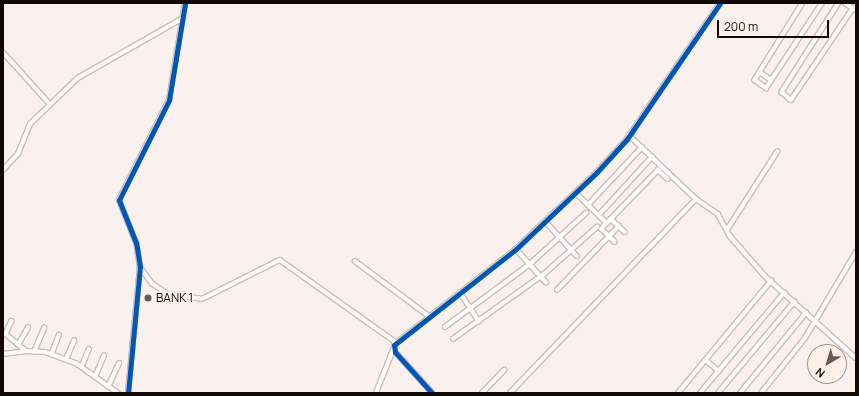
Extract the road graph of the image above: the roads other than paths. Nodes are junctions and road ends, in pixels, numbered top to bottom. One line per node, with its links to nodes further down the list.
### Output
1 (185, 3): 8 (street)
2 (720, 3): 13 (street)
3 (803, 3): 10 (street)
4 (822, 3): 11 (street)
5 (839, 3): 7 (street)
6 (845, 3): 7 (street)
7 (854, 9)
8 (183, 18): 12 (street); 40 (street)
9 (3, 52): 12 (street)
10 (760, 72): 11 (street); 11 (street)
11 (771, 80)
12 (50, 104): 17 (street)
13 (630, 135): 14 (street); 19 (street)
14 (642, 147): 16 (street); 21 (street)
15 (777, 152): 29 (street)
16 (652, 156): 20 (street); 23 (street)
17 (3, 170)
18 (668, 179): 24 (street)
19 (576, 193): 21 (street); 25 (street)
20 (696, 199): 29 (street); 83 (street)
21 (588, 205): 23 (street)
22 (586, 213): 31 (street)
23 (599, 215): 26 (street)
24 (611, 219): 26 (street); 28 (street)
25 (546, 222): 31 (street); 34 (street)
26 (607, 223): 32 (street)
27 (597, 226): 35 (street)
28 (619, 226): 30 (street); 32 (street)
29 (727, 230): 42 (street)
30 (625, 232)
31 (560, 237): 35 (street); 39 (street)
32 (609, 237): 33 (street); 44 (street)
33 (615, 242)
34 (516, 249): 39 (street); 45 (street)
35 (572, 250): 37 (street); 41 (street)
36 (856, 252): 53 (street)
37 (577, 256)
38 (355, 261): 50 (street)
39 (530, 264): 41 (street); 48 (street)
40 (140, 267): 60 (street); 79 (street)
41 (541, 276): 43 (street); 52 (street)
42 (771, 281): 46 (street); 71 (street)
43 (546, 282)
44 (557, 290)
45 (460, 292): 48 (street); 50 (street)
46 (784, 293): 47 (street); 75 (street)
47 (794, 302): 49 (street); 86 (street)
48 (471, 308): 52 (street); 54 (street)
49 (806, 313): 53 (street); 87 (street)
50 (430, 316): 60 (street)
51 (12, 321): 61 (street)
52 (479, 321): 58 (street)
53 (815, 321): 69 (street); 88 (street)
54 (445, 327)
55 (28, 328): 61 (street)
56 (44, 328): 65 (street)
57 (59, 335): 66 (street)
58 (453, 339)
59 (74, 341): 70 (street)
60 (396, 342): 63 (street)
61 (18, 345): 64 (street)
62 (89, 349): 73 (street)
63 (393, 350): 80 (street); 81 (street)
64 (26, 352): 65 (street); 67 (street)
65 (34, 352): 66 (street)
66 (52, 353): 70 (street)
67 (3, 354)
68 (104, 356): 76 (street)
69 (856, 358)
70 (66, 359): 73 (street)
71 (706, 360): 75 (street); 84 (street)
72 (119, 363): 77 (street)
73 (82, 366): 76 (street)
74 (504, 370): 82 (street)
75 (719, 371): 85 (street)
76 (95, 376): 77 (street)
77 (108, 387): 78 (street)
78 (118, 393)
79 (128, 393)
80 (376, 393)
81 (432, 393)
82 (482, 393)
83 (510, 393)
84 (678, 393)
85 (700, 393)
86 (718, 393)
87 (740, 393)
88 (761, 393)

